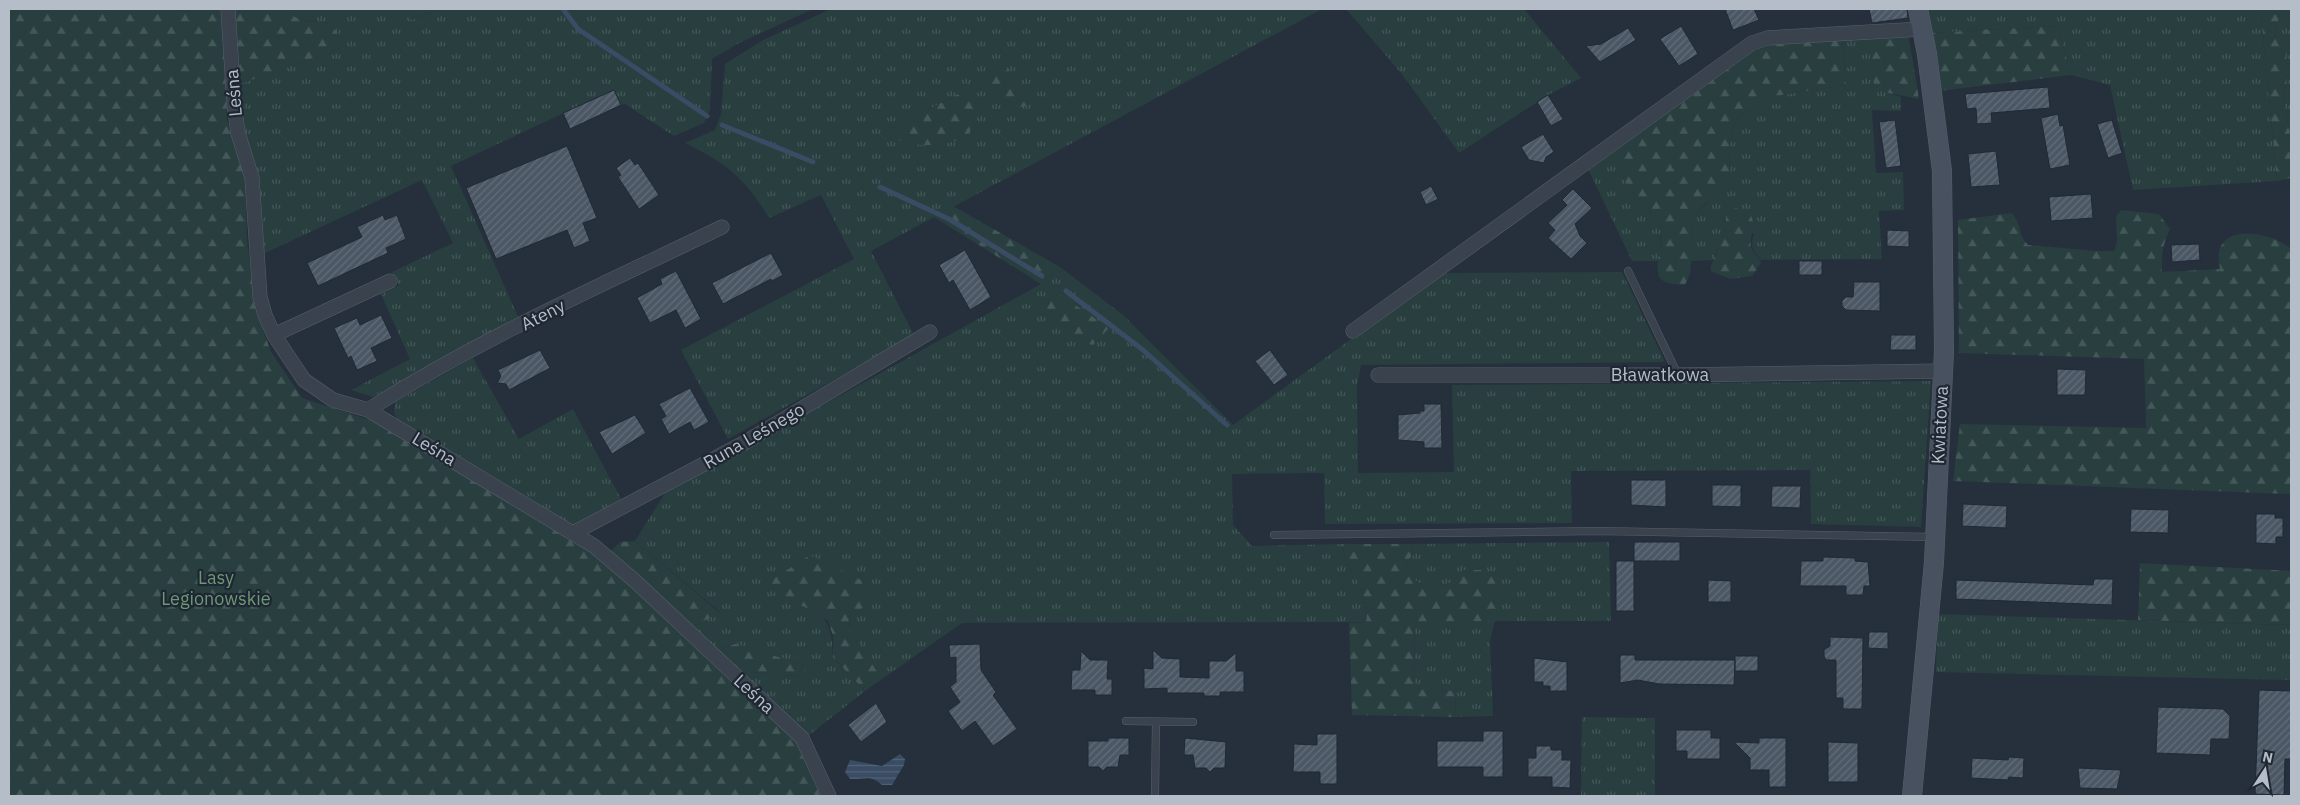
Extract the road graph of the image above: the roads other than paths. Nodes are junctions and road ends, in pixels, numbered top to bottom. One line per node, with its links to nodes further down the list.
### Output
1 (228, 9): 9 (street, Leśna)
2 (1918, 9): 3 (street, Kwiatowa)
3 (1922, 29): 7 (street); 10 (street, Kwiatowa)
4 (722, 227): 13 (street, Ateny)
5 (1628, 271): 12 (lane)
6 (390, 281): 9 (street)
7 (1353, 331)
8 (930, 332): 14 (street, Runa Leśnego)
9 (274, 335): 13 (street, Leśna)
10 (1943, 371): 12 (street, Bławatkowa); 16 (street, Kwiatowa)
11 (1378, 375): 12 (street, Bławatkowa)
12 (1678, 375)
13 (368, 410): 14 (street, Leśna)
14 (575, 532): 20 (street, Leśna)
15 (1274, 535): 16 (lane)
16 (1935, 537): 22 (street, Kwiatowa)
17 (1126, 721): 18 (lane)
18 (1156, 722): 19 (lane); 21 (lane)
19 (1193, 722)
20 (829, 796)
21 (1156, 796)
22 (1912, 796)

